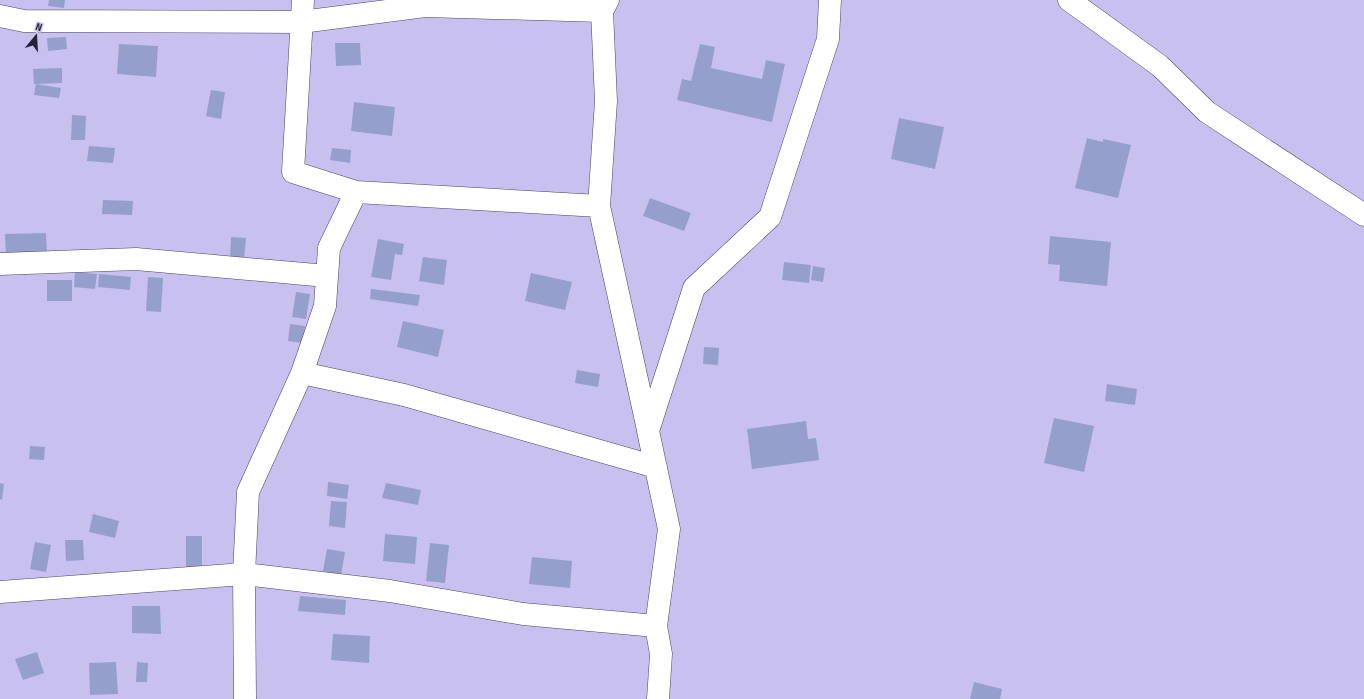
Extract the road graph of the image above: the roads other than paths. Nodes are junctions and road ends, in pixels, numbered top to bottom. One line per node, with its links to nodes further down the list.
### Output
1 (303, 0): 6 (street)
2 (830, 0): 13 (street)
3 (1069, 0): 9 (street)
4 (605, 5): 6 (street); 8 (street)
5 (0, 16): 6 (street)
6 (301, 22): 7 (street)
7 (356, 192): 8 (street); 11 (street)
8 (599, 206): 13 (street)
9 (1364, 214)
10 (0, 264): 11 (street)
11 (327, 276): 12 (street)
12 (302, 373): 14 (street); 15 (street)
13 (648, 431): 14 (street)
14 (656, 467): 17 (street)
15 (244, 574): 16 (street); 17 (street); 18 (street)
16 (0, 592)
17 (656, 626): 19 (street)
18 (245, 699)
19 (658, 699)

